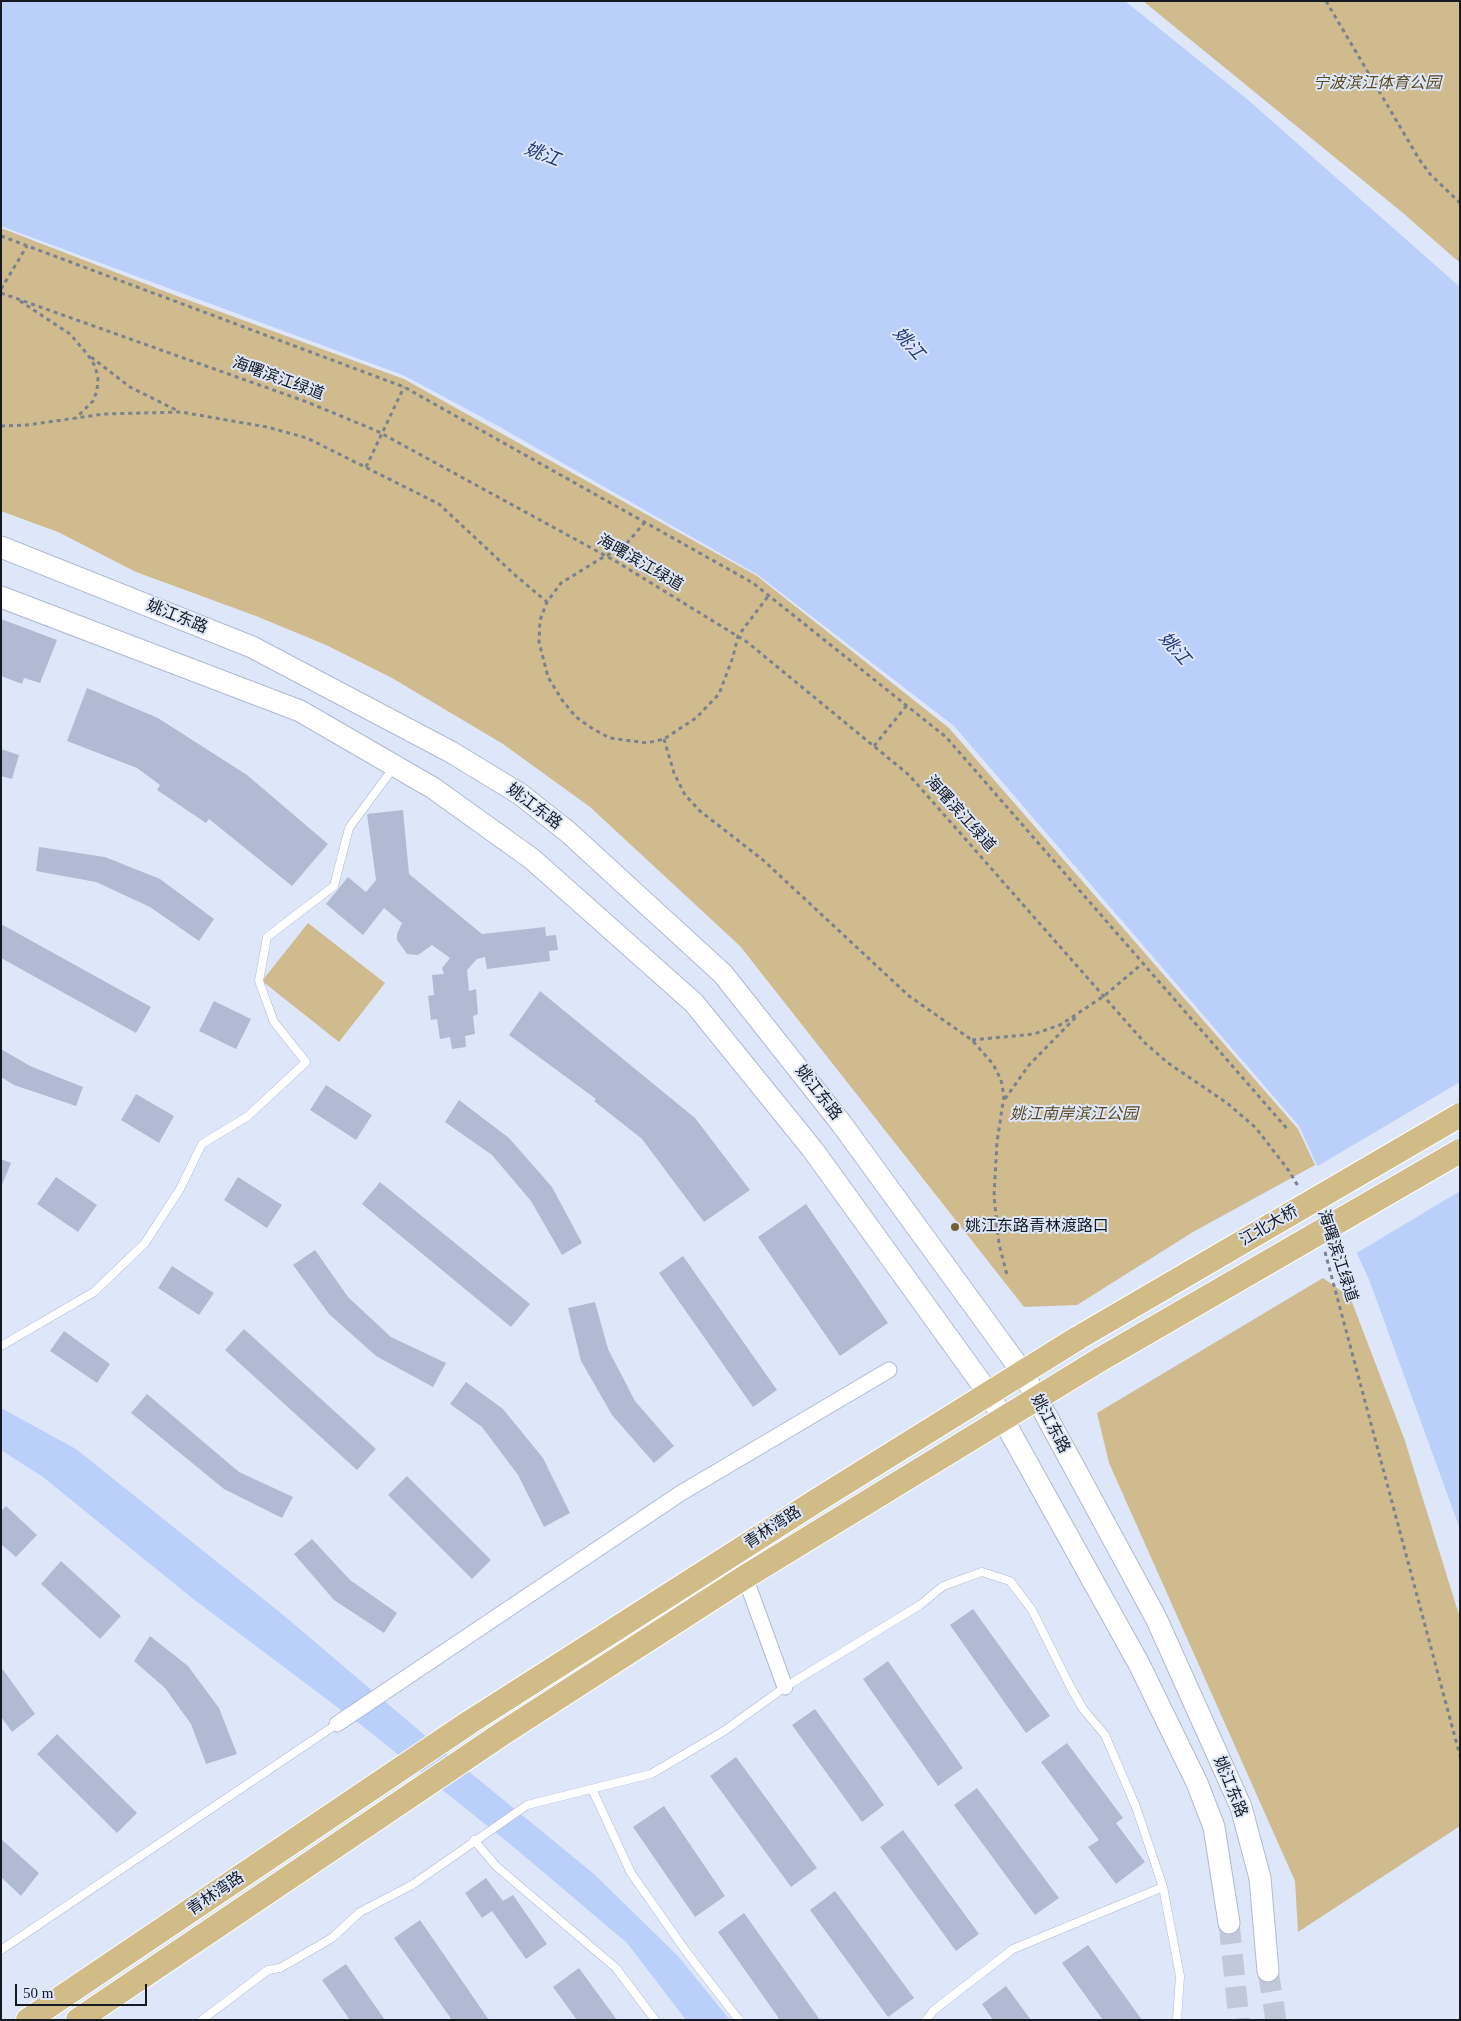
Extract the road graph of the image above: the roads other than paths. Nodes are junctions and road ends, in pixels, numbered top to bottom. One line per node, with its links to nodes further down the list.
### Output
1 (1, 547): 10 (main road, 姚江东路)
2 (1, 597): 3 (main road, 姚江东路)
3 (395, 766): 7 (lane); 11 (main road, 姚江东路)
4 (1460, 1115): 6 (main road, 江北大桥, bridge)
5 (1460, 1151): 8 (main road, 江北大桥, bridge)
6 (1078, 1338): 10 (main road, 青林湾路)
7 (1, 1346)
8 (1101, 1359): 12 (main road, 青林湾路)
9 (890, 1370): 16 (street)
10 (1023, 1373): 11 (main road, 青林湾路); 12 (main road, 姚江东路)
11 (989, 1394): 13 (main road, 姚江东路); 23 (main road, 青林湾路)
12 (1036, 1398): 13 (main road, 青林湾路); 22 (main road, 姚江东路)
13 (1003, 1418): 14 (main road, 青林湾路); 20 (main road, 姚江东路)
14 (745, 1577): 15 (street); 24 (main road, 青林湾路)
15 (784, 1687): 17 (lane); 19 (lane)
16 (337, 1724): 21 (lane)
17 (592, 1789): 18 (lane); 27 (lane)
18 (478, 1838): 25 (lane); 26 (lane)
19 (1163, 1887): 28 (lane); 29 (lane)
20 (1229, 1923)
21 (1, 1950)
22 (1268, 1971)
23 (28, 2020)
24 (78, 2020)
25 (202, 2020)
26 (655, 2020)
27 (739, 2020)
28 (926, 2020)
29 (1177, 2020)

